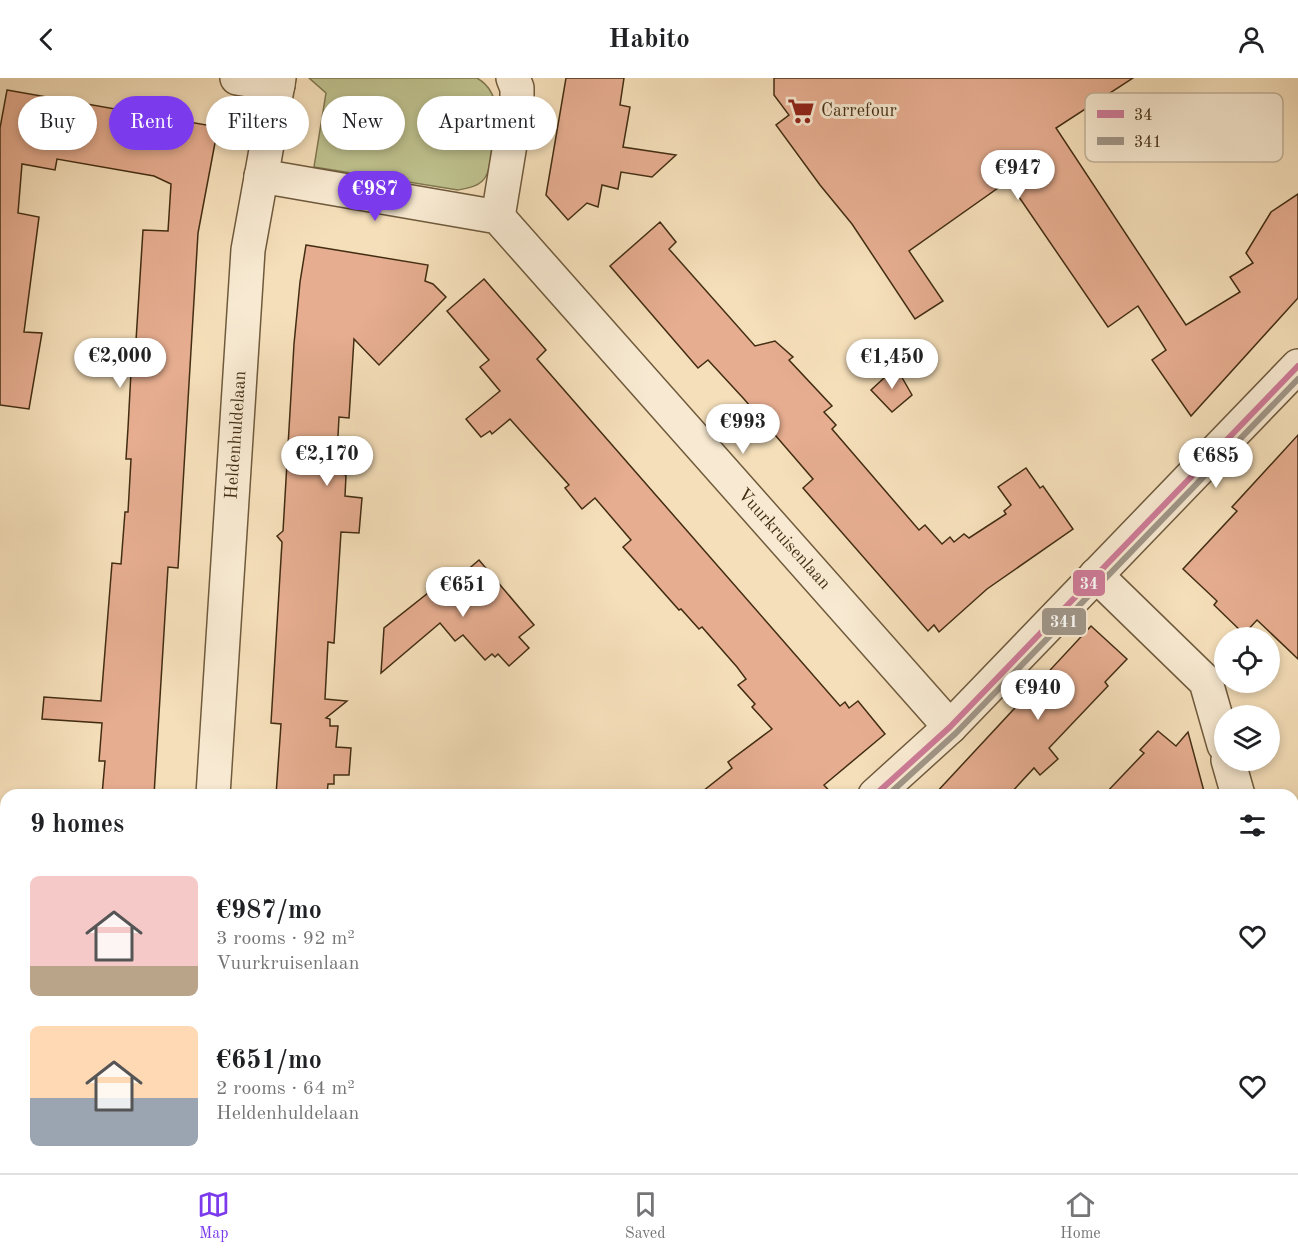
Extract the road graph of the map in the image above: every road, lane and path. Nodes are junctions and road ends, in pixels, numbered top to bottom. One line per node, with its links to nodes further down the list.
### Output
1 (237, 78): 3 (street)
2 (513, 78): 5 (street)
3 (279, 81): 4 (street, Heldenhuldelaan)
4 (261, 176): 5 (street); 11 (street, Heldenhuldelaan)
5 (498, 217): 9 (street, Vuurkruisenlaan)
6 (1298, 366): 7 (street)
7 (1096, 575): 8 (street); 9 (street)
8 (1214, 710)
9 (950, 727): 12 (street)
10 (1231, 771): 13 (street)
11 (213, 789)
12 (882, 789)
13 (1236, 789)

